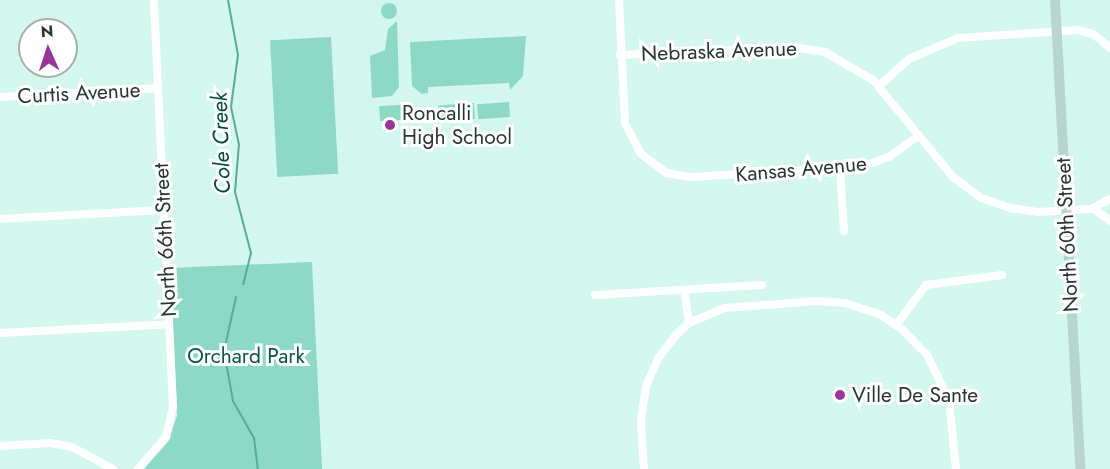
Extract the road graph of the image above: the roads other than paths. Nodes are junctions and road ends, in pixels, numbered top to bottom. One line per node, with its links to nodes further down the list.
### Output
1 (154, 0): 8 (street, North 66th Street)
2 (619, 0): 6 (street)
3 (1055, 0): 4 (main road, North 60th Street)
4 (1057, 32): 5 (street); 7 (street); 15 (main road, North 60th Street)
5 (1110, 48)
6 (620, 55): 7 (street, Nebraska Avenue); 11 (street, Kansas Avenue)
7 (879, 86): 10 (street, Nebraska Avenue)
8 (158, 88): 9 (street, Curtis Avenue); 14 (street, North 66th Street)
9 (0, 97)
10 (919, 135): 11 (street, Kansas Avenue); 15 (street)
11 (840, 169): 18 (street)
12 (1110, 199): 13 (street)
13 (1094, 208): 15 (street); 17 (street)
14 (163, 210): 16 (street); 24 (street, North 66th Street)
15 (1066, 211): 32 (main road, North 60th Street)
16 (0, 219)
17 (1110, 221)
18 (844, 231)
19 (1002, 275): 25 (street)
20 (762, 285): 21 (street)
21 (684, 290): 22 (street); 23 (street)
22 (595, 295)
23 (689, 323): 25 (street); 30 (street)
24 (169, 324): 26 (street); 29 (street, North 66th Street)
25 (896, 325): 31 (street)
26 (0, 333)
27 (0, 446): 28 (street)
28 (113, 469)
29 (138, 469)
30 (644, 469)
31 (956, 469)
32 (1080, 469)

